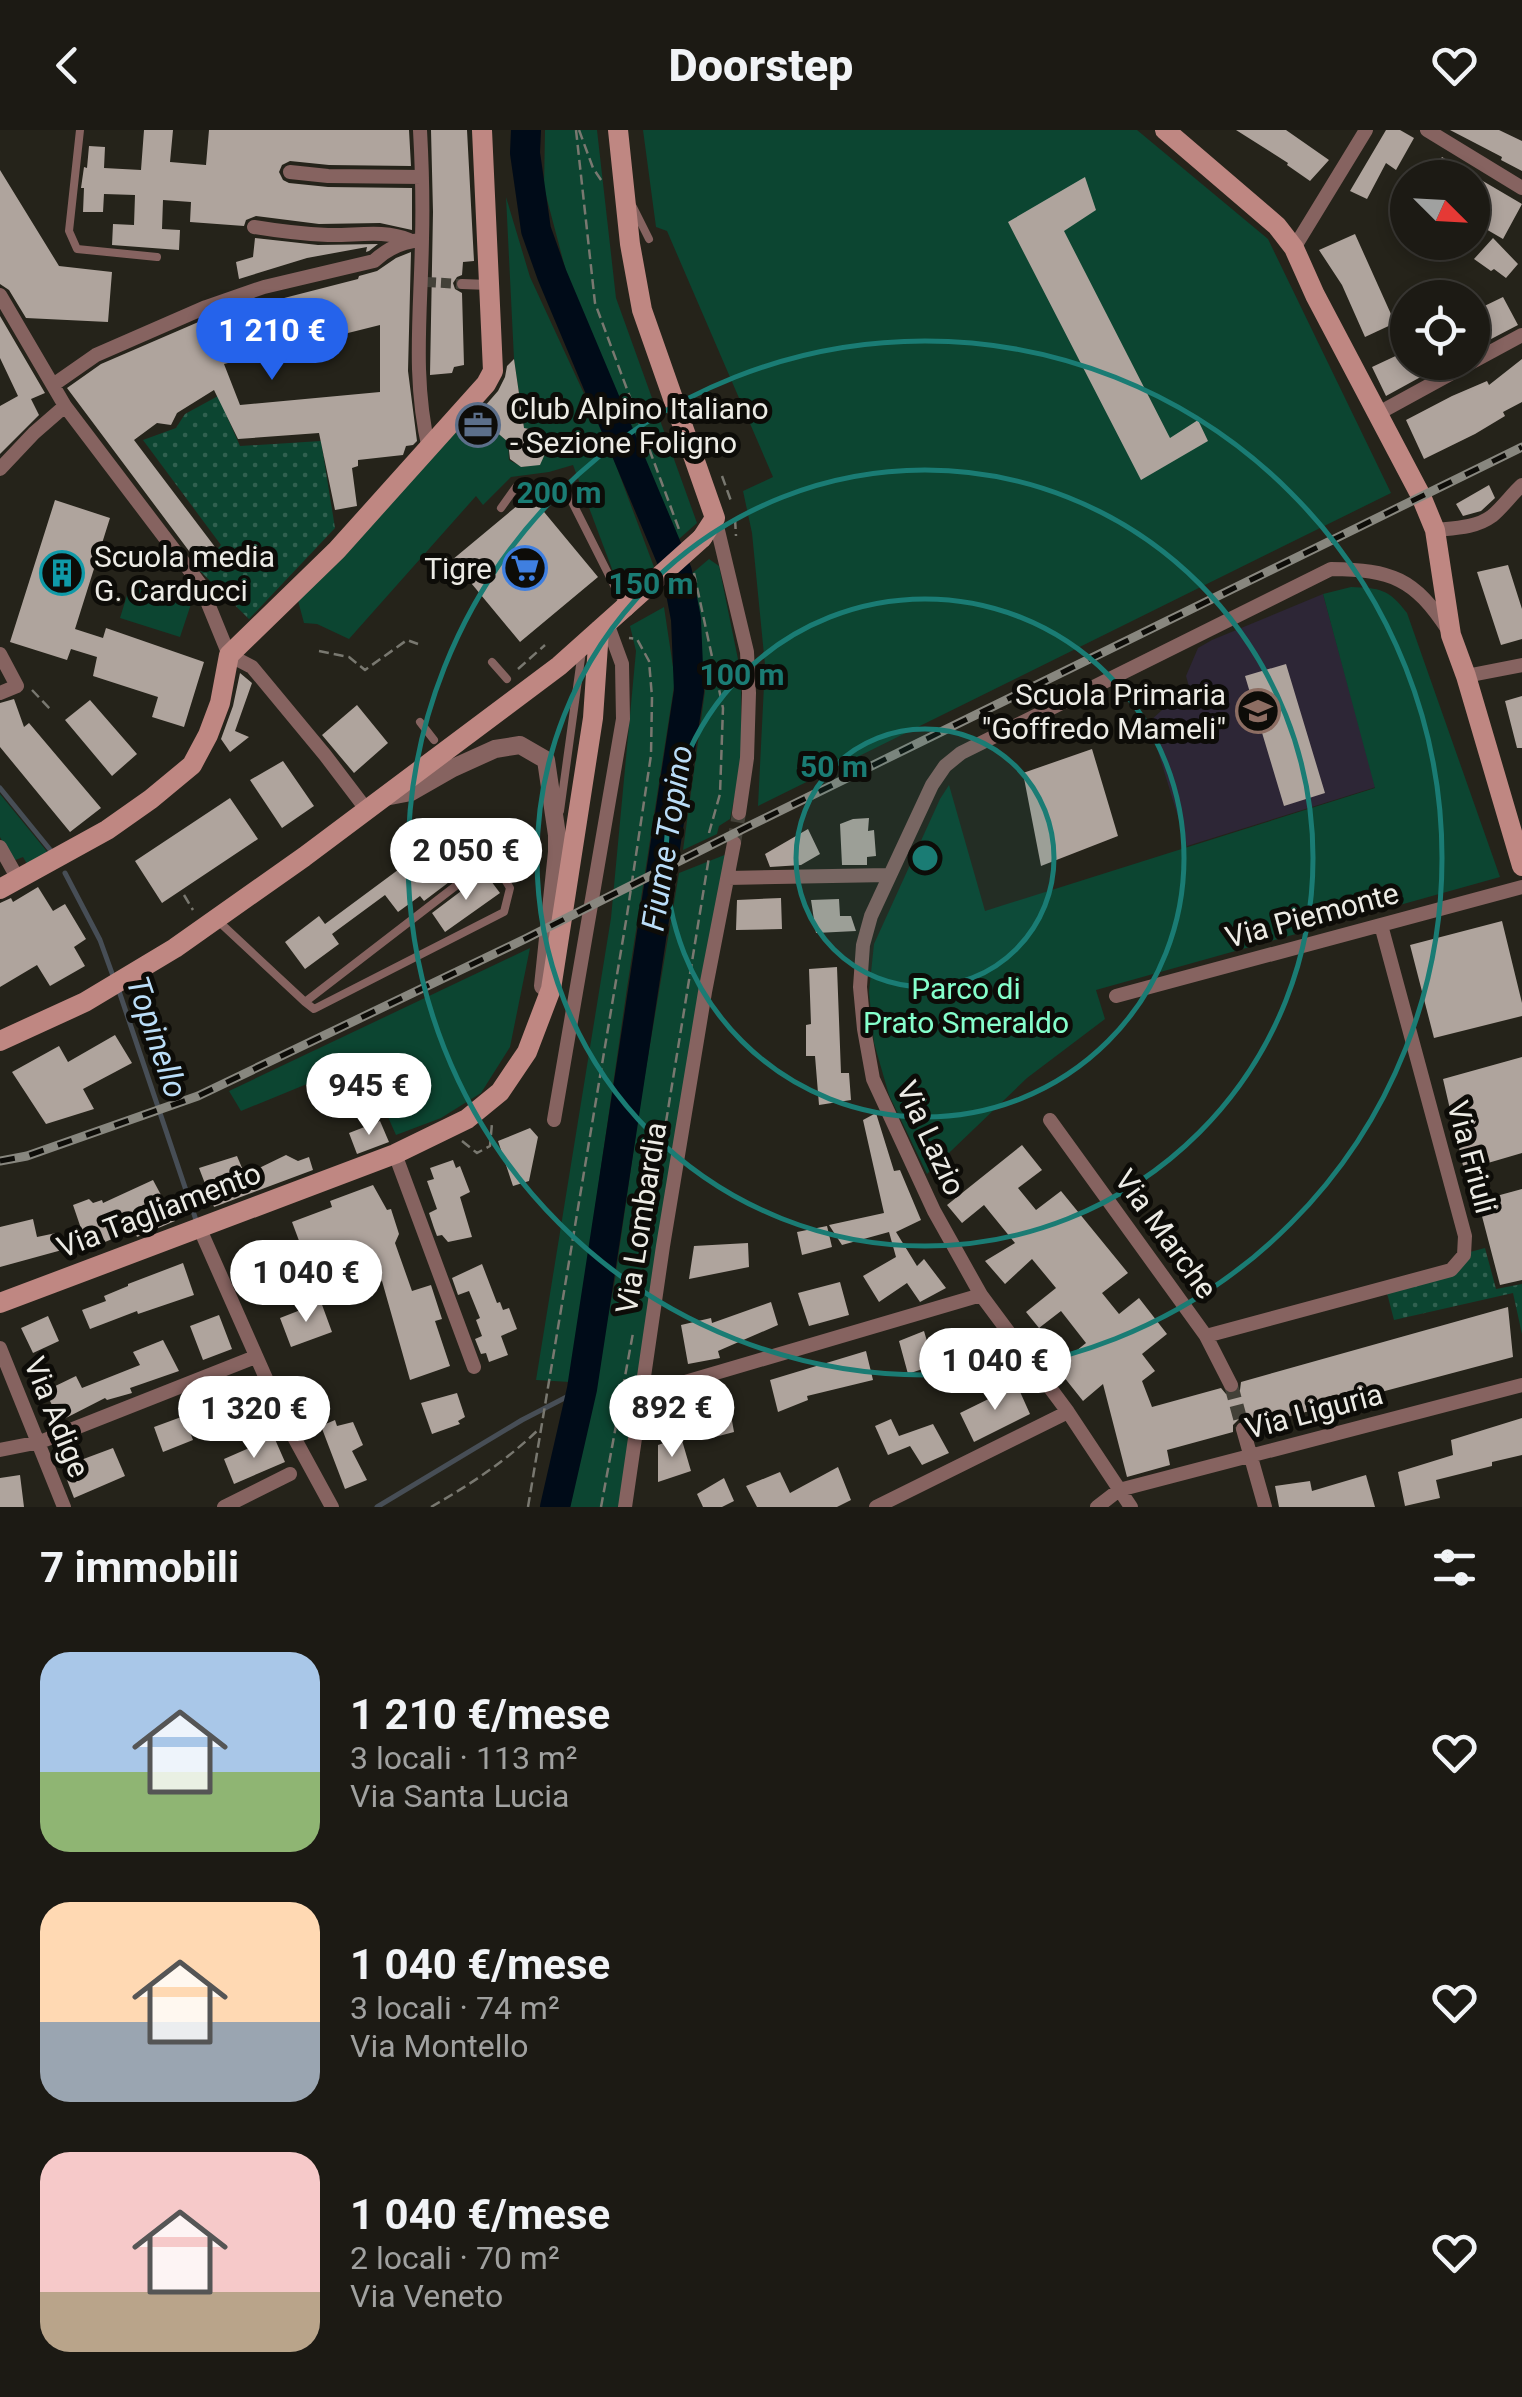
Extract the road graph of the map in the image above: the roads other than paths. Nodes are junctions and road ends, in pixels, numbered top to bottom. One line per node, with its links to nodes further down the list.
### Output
1 (80, 130): 16 (lane)
2 (420, 130): 9 (street)
3 (482, 130): 18 (main road)
4 (618, 130): 11 (main road)
5 (1165, 130): 15 (main road)
6 (1366, 130): 15 (street)
7 (1427, 130): 10 (street)
8 (290, 172): 9 (street)
9 (422, 176): 14 (street)
10 (1522, 188)
11 (615, 191): 13 (lane); 30 (main road)
12 (254, 227): 14 (street)
13 (648, 239)
14 (415, 240): 23 (street); 26 (street)
15 (1294, 248): 25 (main road)
16 (157, 258)
17 (462, 284): 18 (street)
18 (489, 285): 26 (main road)
19 (0, 295): 23 (street)
20 (1522, 336): 21 (street)
21 (1490, 353)
22 (1439, 380): 25 (street)
23 (53, 385): 24 (street)
24 (65, 406): 27 (street); 37 (street)
25 (1377, 414): 31 (main road)
26 (429, 449): 37 (main road)
27 (0, 469)
28 (1522, 485): 31 (street)
29 (501, 508): 32 (lane)
30 (715, 518): 32 (main road, bridge); 47 (street)
31 (1435, 530): 34 (main road)
32 (625, 607): 33 (main road)
33 (606, 630): 35 (main road); 60 (main road, Via Tagliamento); 62 (street)
34 (1450, 635): 40 (main road); 52 (street, Via Lazio)
35 (582, 647): 45 (main road); 48 (lane)
36 (0, 654): 42 (street)
37 (229, 655): 46 (street); 54 (main road)
38 (492, 662): 41 (lane)
39 (1522, 665): 40 (street)
40 (1466, 676): 51 (main road)
41 (507, 679)
42 (0, 694)
43 (420, 722): 44 (lane)
44 (434, 740)
45 (384, 797): 46 (main road); 48 (street, Via Tagliamento)
46 (366, 809): 56 (main road)
47 (739, 813)
48 (557, 835): 60 (street, Via Tagliamento)
49 (734, 843): 53 (street)
50 (0, 847): 54 (street)
51 (1522, 866)
52 (888, 875): 53 (street); 66 (street, Via Lazio)
53 (728, 878): 74 (street, Via Lombardia)
54 (9, 884)
55 (1522, 887): 57 (street, Via Piemonte)
56 (216, 919): 59 (lane); 61 (main road)
57 (1381, 925): 58 (street, Via Piemonte); 68 (street, Via Friuli)
58 (1116, 996)
59 (305, 1002): 59 (lane)
60 (543, 1012): 64 (main road, Via Tagliamento)
61 (0, 1042)
62 (554, 1120)
63 (1050, 1120): 68 (street, Via Marche)
64 (395, 1154): 65 (main road, Via Tagliamento); 71 (street)
65 (199, 1227): 67 (main road, Via Tagliamento); 70 (street)
66 (981, 1295): 74 (street); 75 (street, Via Lazio)
67 (0, 1303)
68 (1206, 1336): 72 (street, Via Marche)
69 (0, 1348): 77 (street, Via Adige)
70 (255, 1357): 77 (street); 84 (street)
71 (474, 1366)
72 (1231, 1385)
73 (1522, 1385): 79 (street, Via Liguria)
74 (641, 1395): 85 (street, Via Lombardia)
75 (1068, 1412): 81 (street, Via Lazio); 86 (street)
76 (1243, 1429): 79 (street)
77 (40, 1442): 78 (street); 82 (street, Via Adige)
78 (0, 1450)
79 (1250, 1456): 81 (street, Via Liguria); 89 (street)
80 (290, 1474): 83 (street)
81 (1119, 1490): 87 (street); 88 (street, Via Lazio)
82 (64, 1507)
83 (224, 1507)
84 (332, 1507)
85 (625, 1507)
86 (876, 1507)
87 (1097, 1507)
88 (1131, 1507)
89 (1265, 1507)

